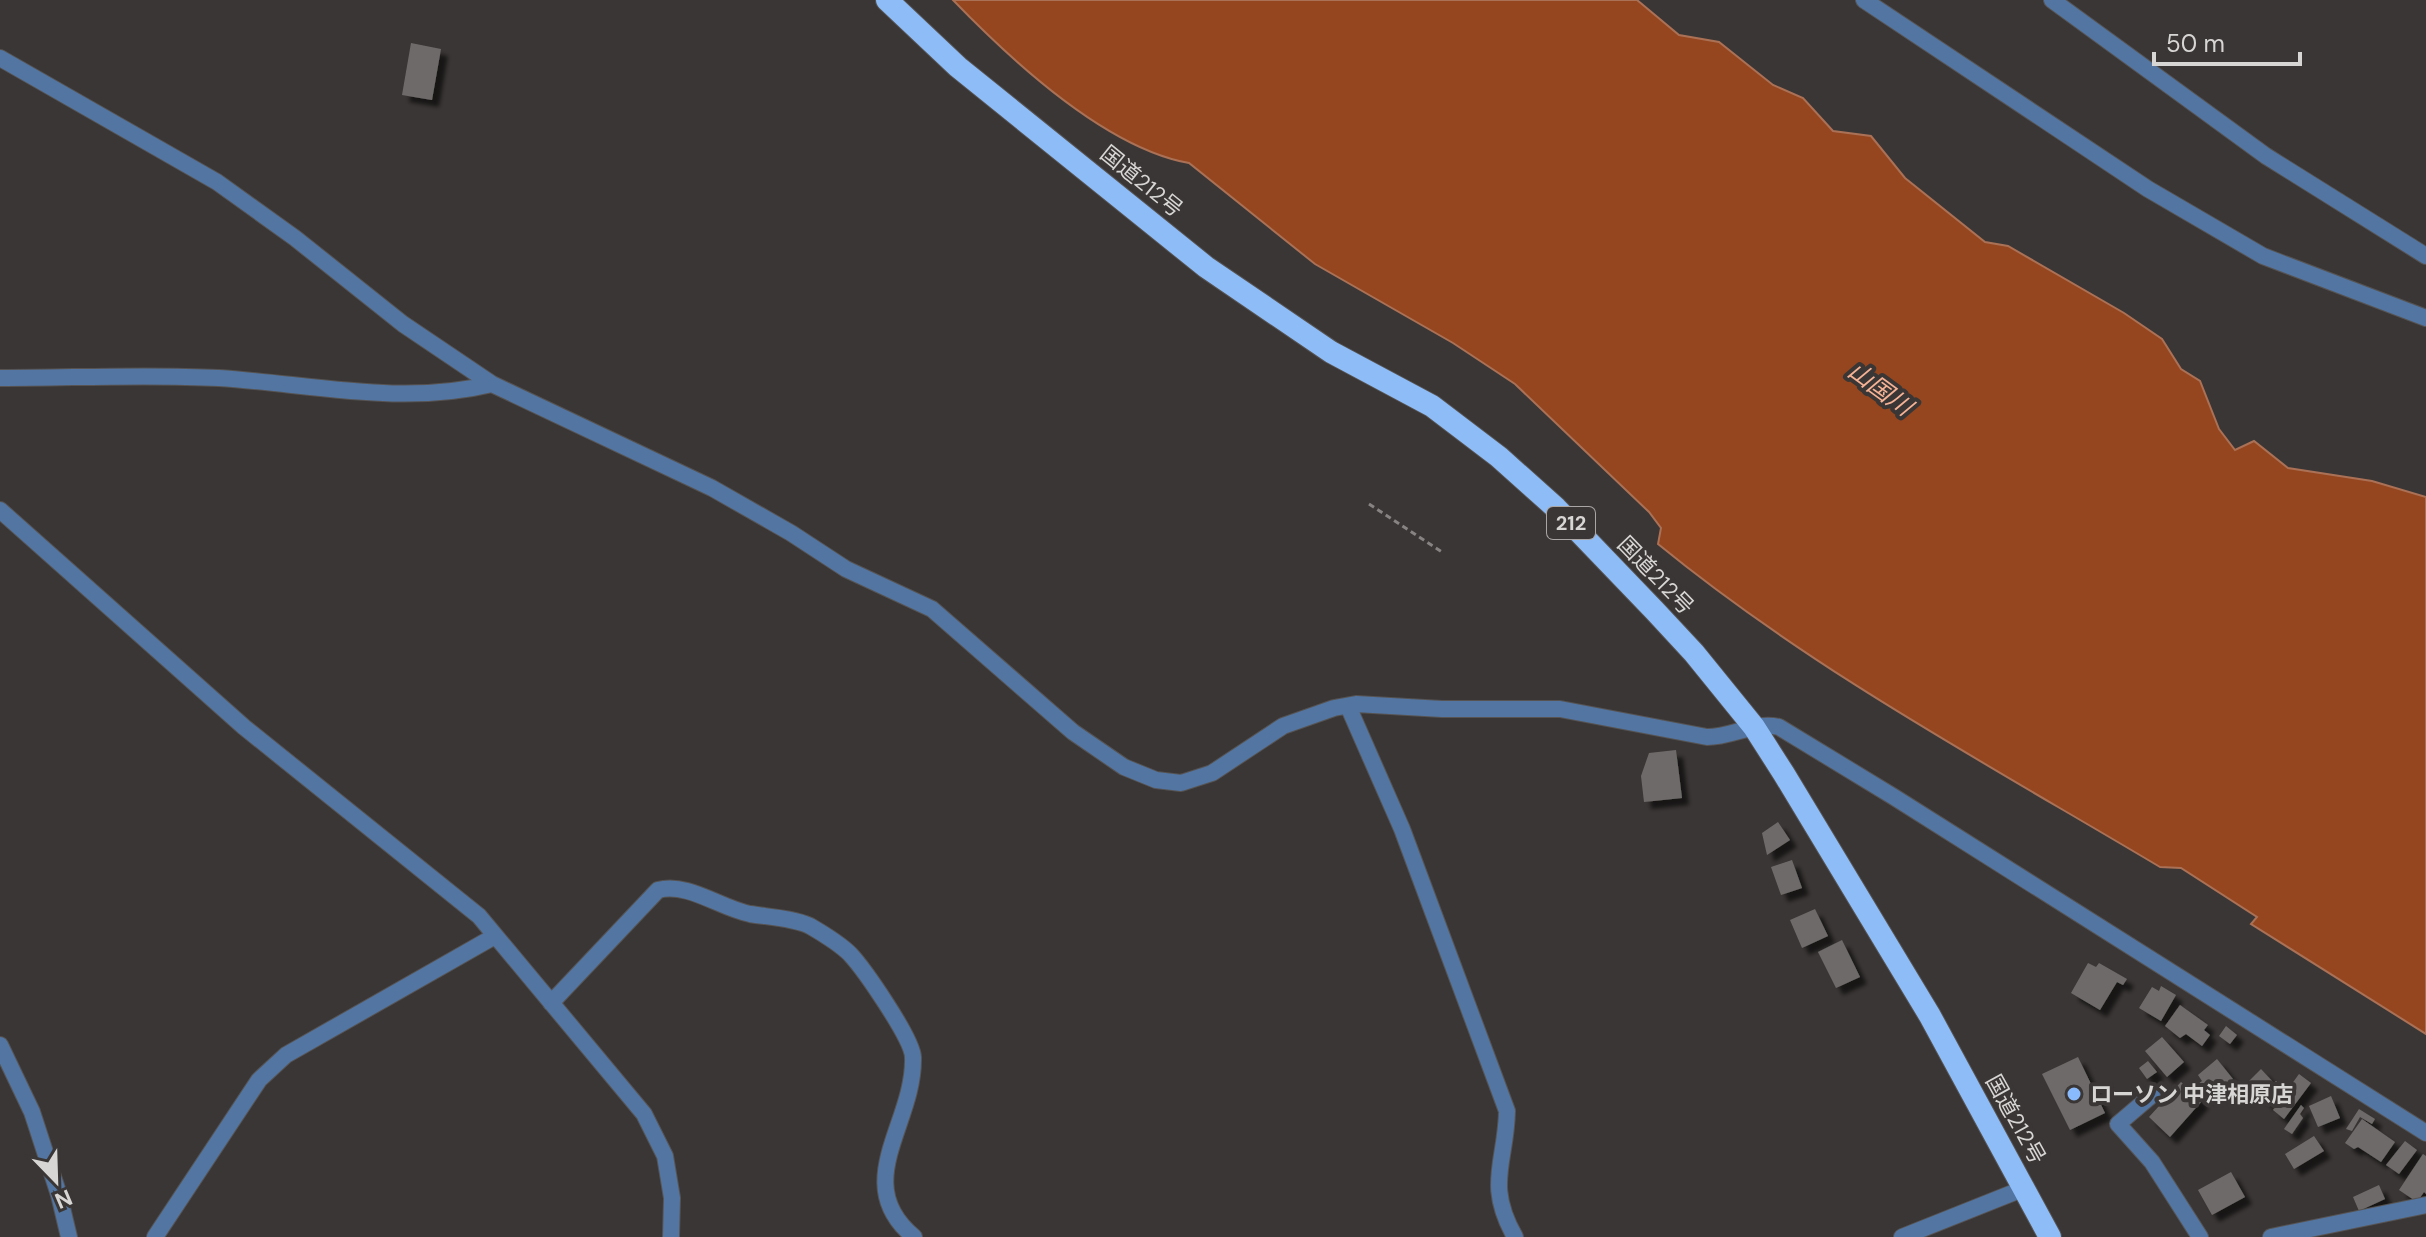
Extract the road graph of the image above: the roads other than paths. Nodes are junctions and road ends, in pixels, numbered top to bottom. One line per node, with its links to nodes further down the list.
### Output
1 (887, 0): 11 (highway, 国道212号 / 212)
2 (1864, 0): 6 (street)
3 (2052, 0): 5 (street)
4 (0, 58): 8 (street)
5 (2426, 256)
6 (2426, 318)
7 (0, 378): 8 (street)
8 (492, 384): 10 (street)
9 (0, 510): 12 (street)
10 (1348, 706): 11 (street); 23 (street)
11 (1754, 727): 16 (street); 17 (highway, 国道212号 / 212)
12 (495, 936): 13 (street); 20 (street)
13 (551, 1003): 21 (street); 22 (street)
14 (0, 1045): 19 (street)
15 (2152, 1095): 26 (street)
16 (2426, 1133)
17 (2025, 1188): 24 (street); 25 (highway, 国道212号 / 212)
18 (2426, 1205): 27 (street)
19 (69, 1237)
20 (155, 1237)
21 (671, 1237)
22 (914, 1237)
23 (1515, 1237)
24 (1902, 1237)
25 (2050, 1237)
26 (2200, 1237)
27 (2271, 1237)

